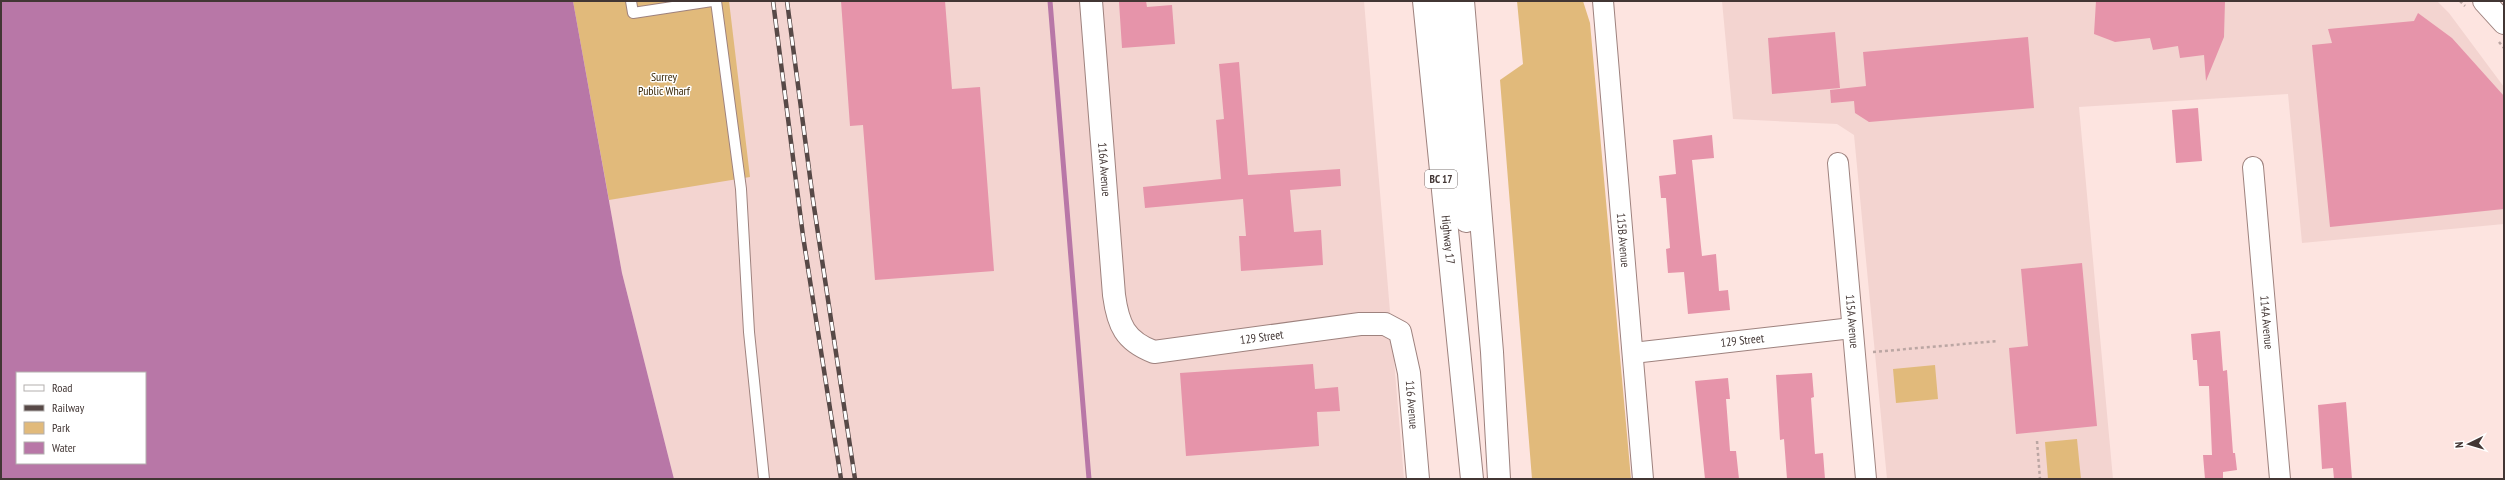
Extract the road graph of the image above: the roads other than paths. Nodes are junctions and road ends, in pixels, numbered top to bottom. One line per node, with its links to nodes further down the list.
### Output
1 (631, 1): 10 (lane)
2 (712, 1): 10 (lane)
3 (716, 1): 19 (lane)
4 (1091, 1): 16 (main road, 116A Avenue)
5 (1424, 1): 21 (main road, Highway 17 / BC 17)
6 (1444, 1): 17 (main road)
7 (1463, 1): 17 (main road)
8 (1603, 1): 18 (street, 115B Avenue)
9 (2484, 1): 11 (main road)
10 (675, 4)
11 (2504, 23)
12 (1838, 163): 14 (street, 115A Avenue)
13 (2253, 167): 25 (street, 114A Avenue)
14 (1852, 328): 18 (street, 129 Street); 24 (street, 115A Avenue)
15 (1400, 332): 16 (main road, 129 Street); 20 (main road, 116 Avenue)
16 (1127, 336)
17 (1492, 352): 22 (main road)
18 (1633, 353): 23 (street, 115B Avenue)
19 (764, 479)
20 (1418, 479)
21 (1472, 479)
22 (1499, 479)
23 (1643, 479)
24 (1866, 479)
25 (2280, 479)

